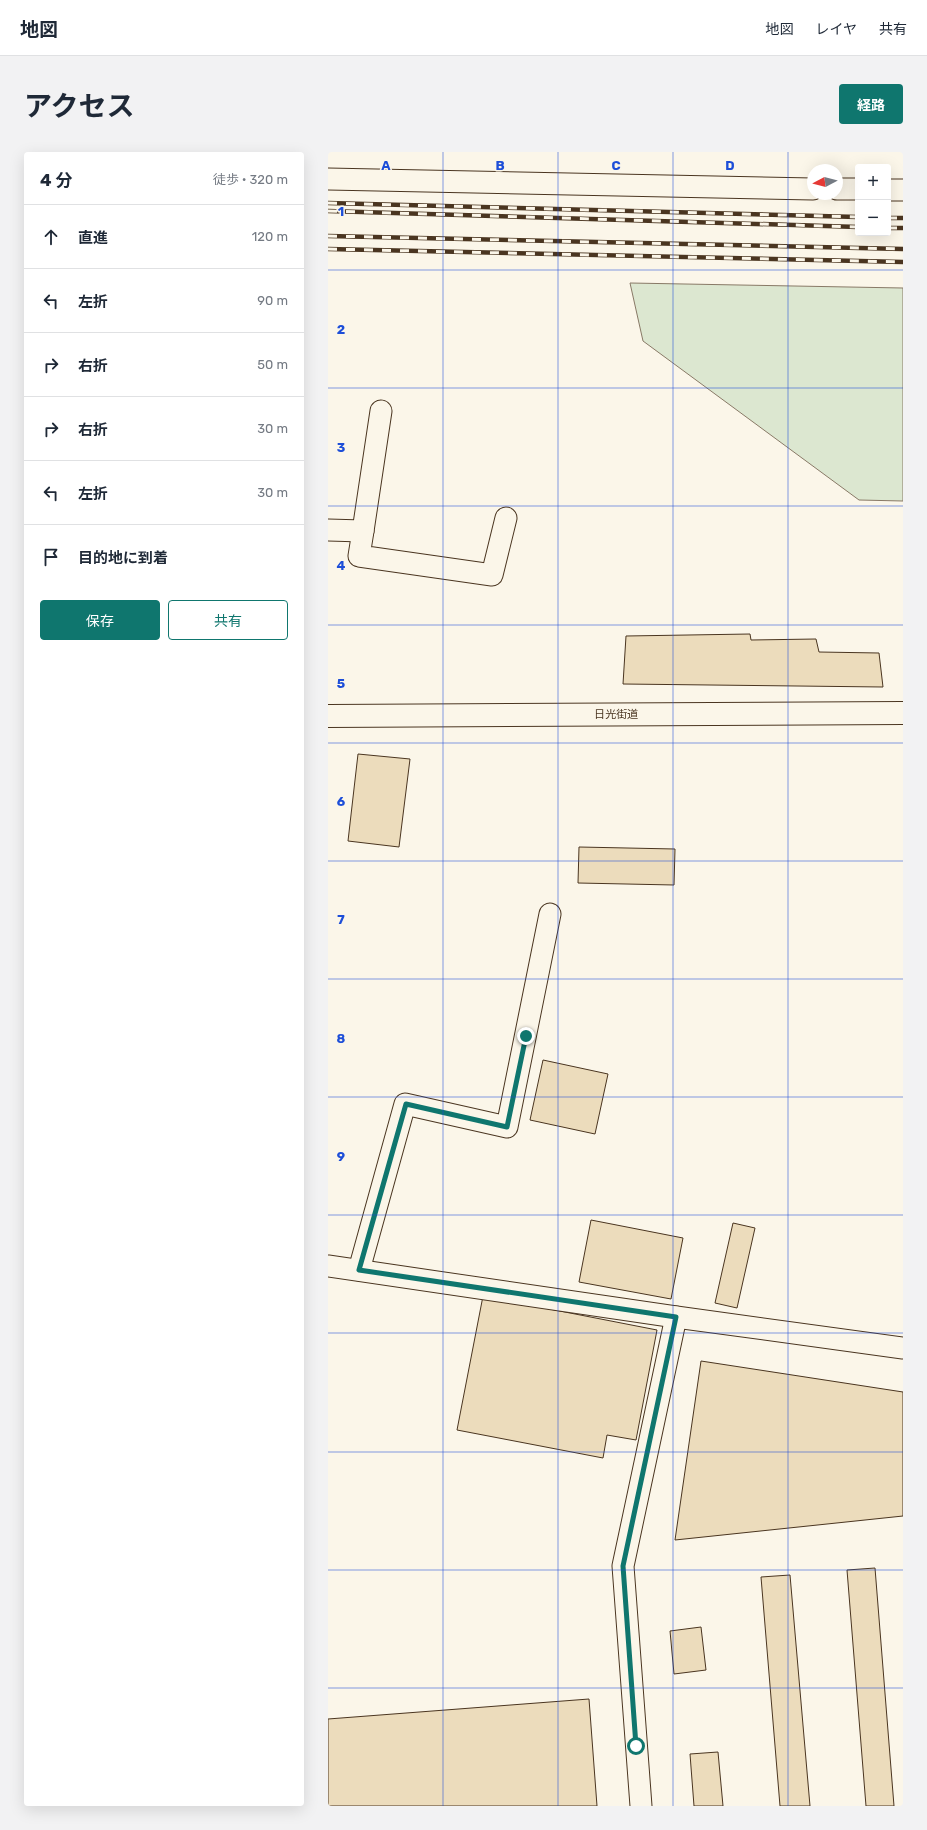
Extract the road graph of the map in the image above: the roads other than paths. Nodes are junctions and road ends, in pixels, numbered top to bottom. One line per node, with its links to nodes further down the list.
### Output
1 (328, 179): 2 (street)
2 (807, 188)
3 (843, 189): 4 (street)
4 (855, 189)
5 (891, 190): 6 (street)
6 (903, 190)
7 (381, 411): 10 (street)
8 (506, 518): 10 (street)
9 (328, 530): 10 (street)
10 (363, 531)
11 (903, 713): 12 (highway, 日光街道)
12 (328, 716)
13 (550, 914): 15 (street)
14 (328, 1266): 15 (street)
15 (359, 1270): 16 (street)
16 (676, 1317): 17 (street); 18 (street)
17 (903, 1348)
18 (640, 1806)

